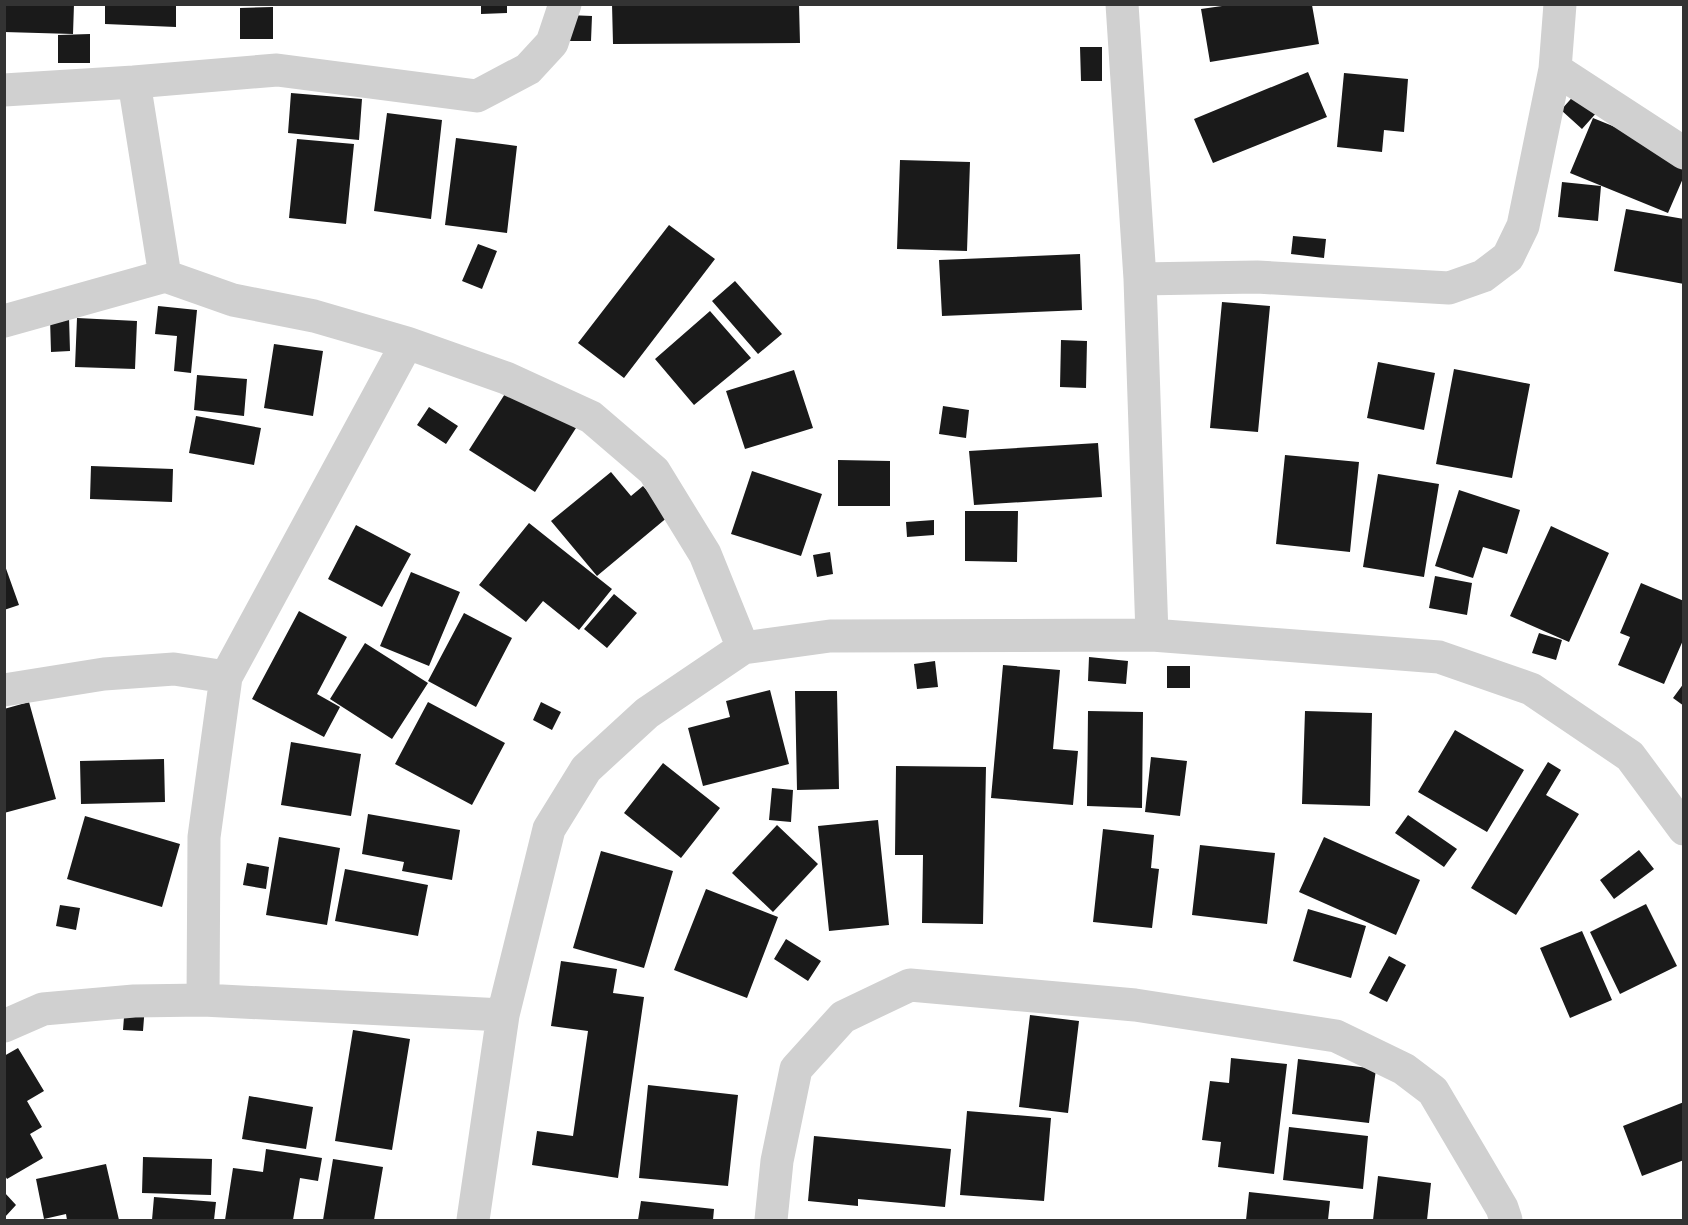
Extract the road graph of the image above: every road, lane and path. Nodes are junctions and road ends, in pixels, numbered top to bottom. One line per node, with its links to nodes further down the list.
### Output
1 (565, 4): 5 (street)
2 (1122, 4): 9 (street)
3 (1560, 4): 4 (street)
4 (1555, 69): 7 (street); 9 (street)
5 (134, 82): 6 (street); 8 (street)
6 (4, 90)
7 (1683, 153)
8 (165, 276): 10 (street); 11 (street)
9 (1140, 279): 12 (street)
10 (4, 321)
11 (407, 343): 13 (street); 14 (street)
12 (1152, 635): 13 (street); 16 (street)
13 (743, 648): 18 (street)
14 (226, 677): 15 (street); 17 (street)
15 (4, 690)
16 (1683, 829)
17 (203, 1000): 18 (street); 19 (street)
18 (503, 1016): 20 (street)
19 (4, 1026)
20 (472, 1221)
21 (771, 1221): 22 (street)
22 (1506, 1221)

